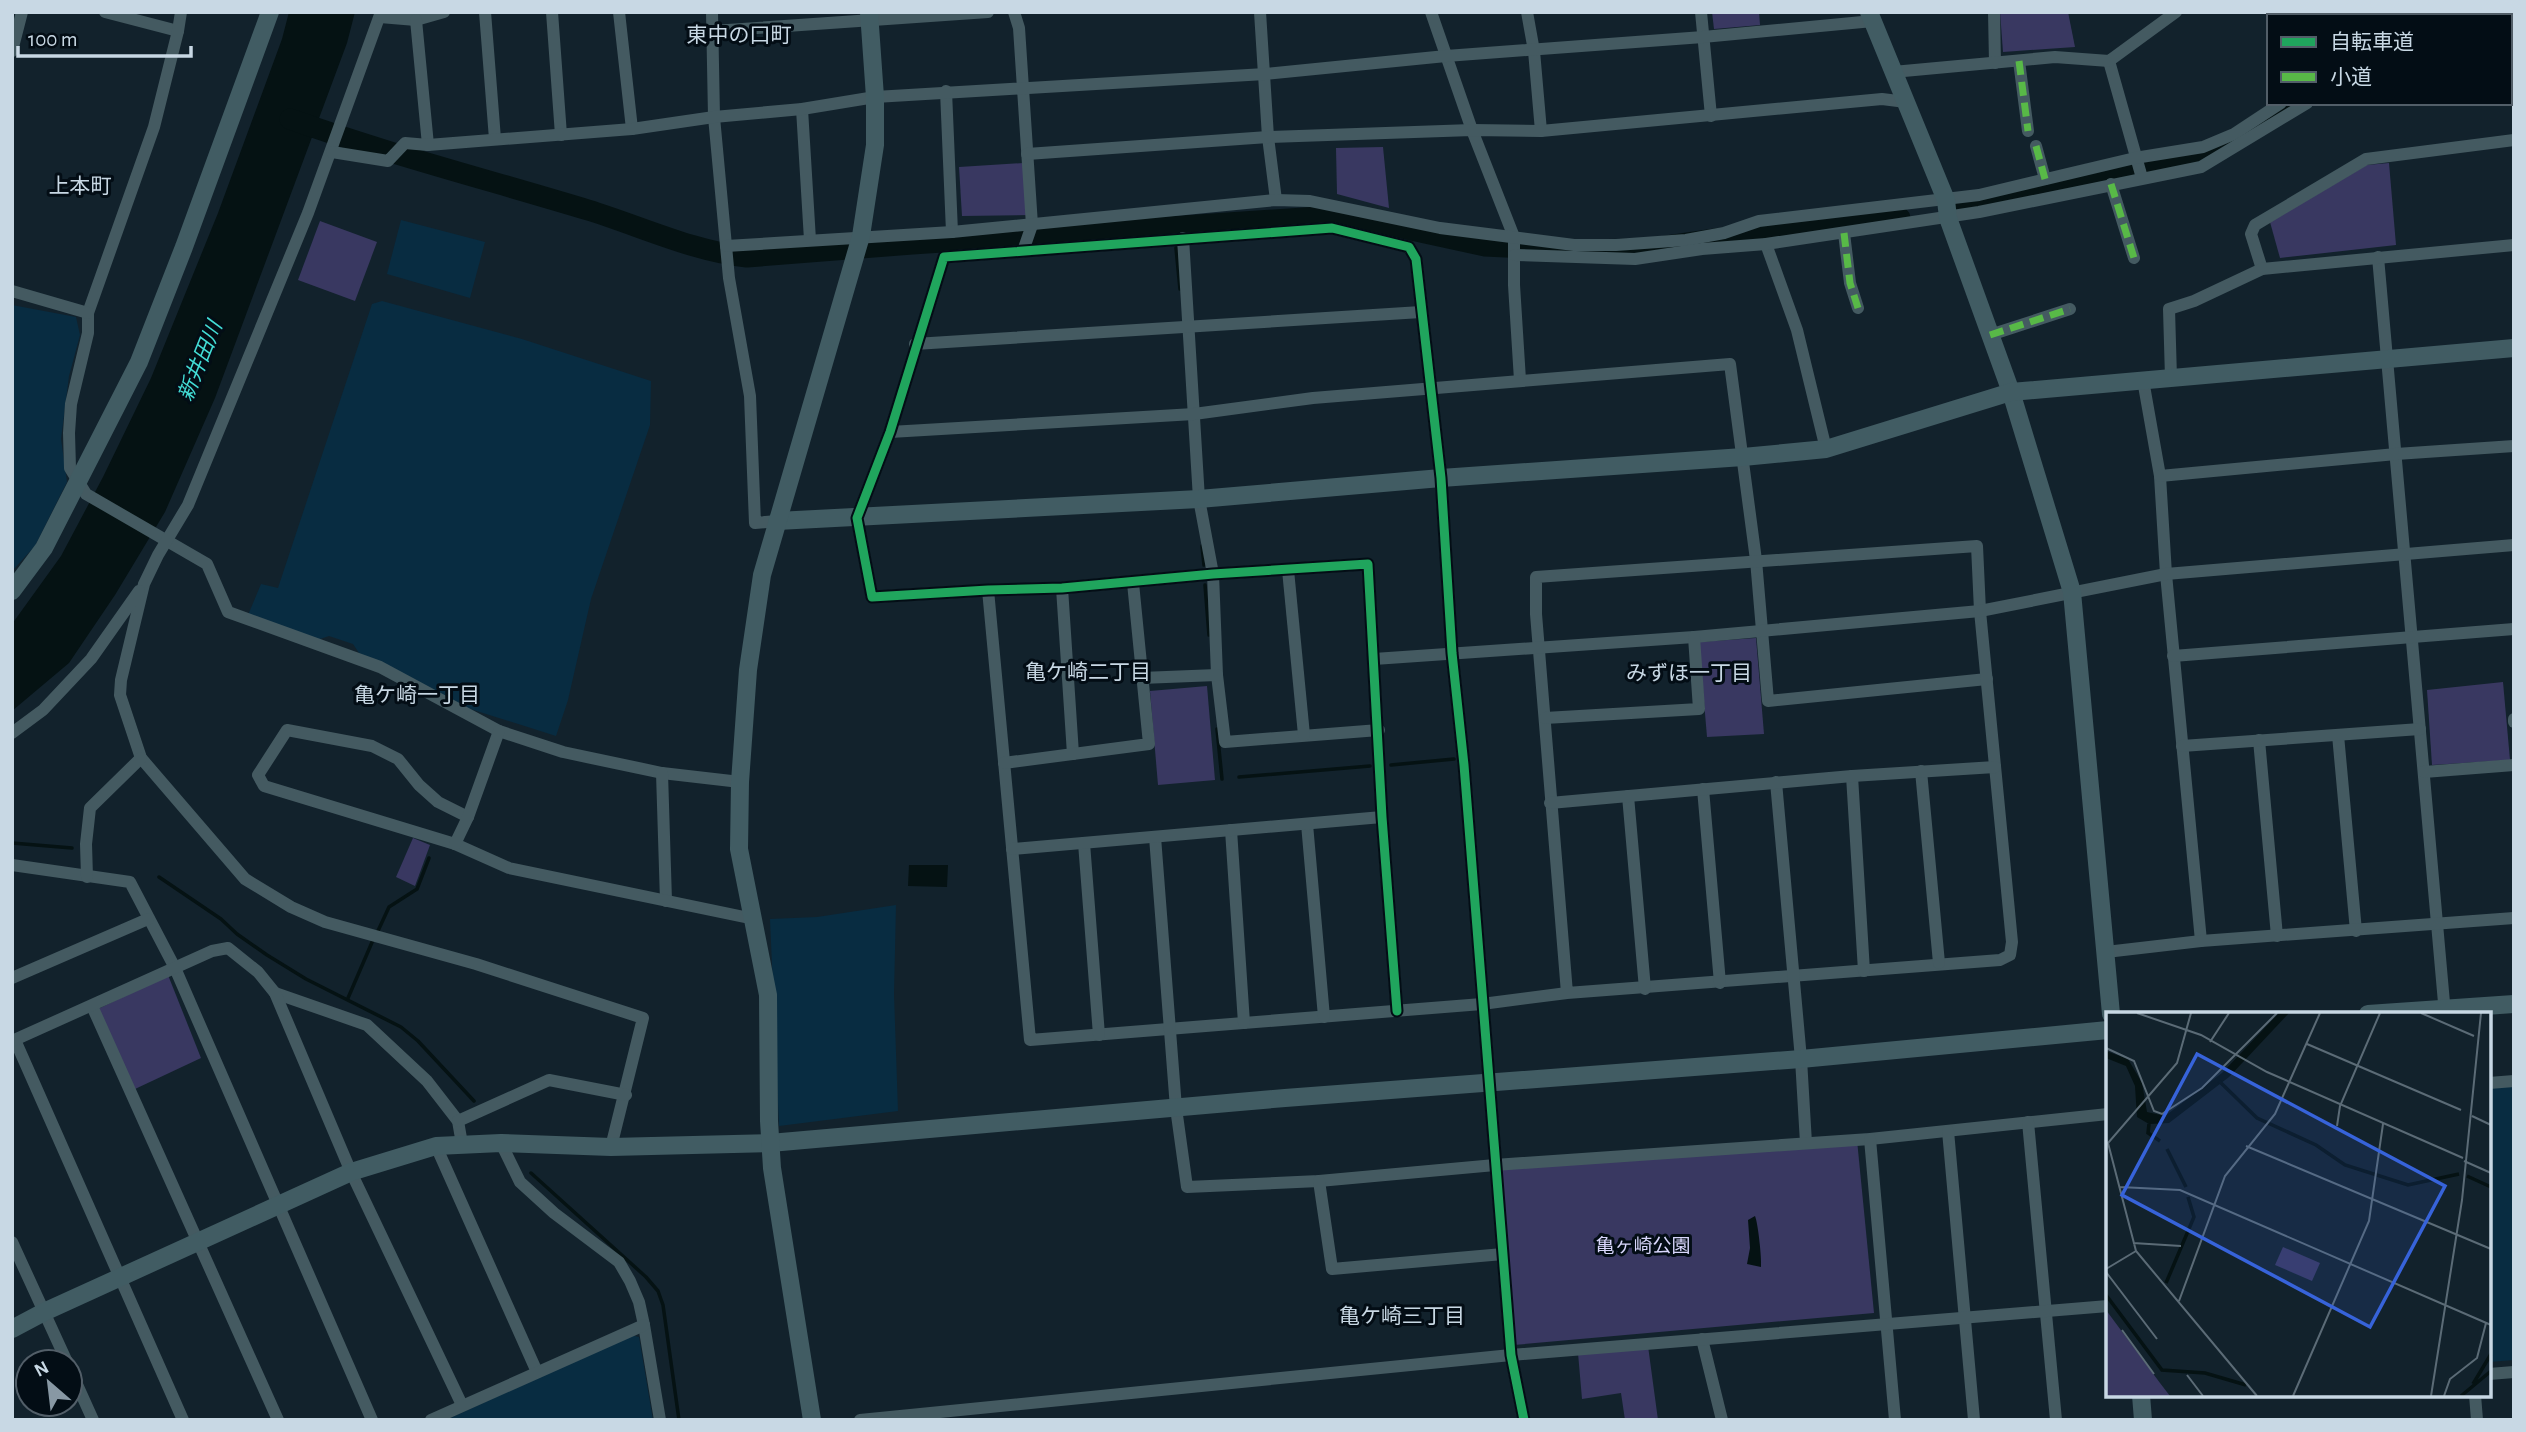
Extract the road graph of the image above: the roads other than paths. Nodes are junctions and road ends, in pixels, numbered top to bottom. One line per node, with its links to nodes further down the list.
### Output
1 (22, 12): 25 (street)
2 (105, 12): 22 (street)
3 (181, 12): 22 (street)
4 (270, 12): 98 (street)
5 (444, 12): 21 (street)
6 (485, 12): 48 (street)
7 (552, 12): 46 (street)
8 (619, 12): 42 (street)
9 (712, 12): 23 (street)
10 (988, 12): 20 (street)
11 (1014, 12): 33 (street)
12 (1260, 12): 32 (street)
13 (1431, 12): 27 (street)
14 (1527, 12): 26 (street)
15 (1701, 12): 24 (street)
16 (1994, 12): 30 (street)
17 (2176, 12): 29 (street)
18 (381, 15): 21 (street); 52 (street)
19 (1871, 16): 24 (street); 31 (street)
20 (869, 17): 23 (street); 35 (street)
21 (416, 20): 50 (street)
22 (178, 31): 79 (street)
23 (713, 31): 41 (street)
24 (1703, 37): 26 (street); 40 (street)
25 (12, 51)
26 (1534, 51): 27 (street); 44 (street)
27 (1446, 56): 32 (street); 43 (street)
28 (2019, 61): 29 (street); 30 (street); 45 (street)
29 (2109, 61): 54 (street)
30 (1995, 63): 31 (street)
31 (1894, 72): 36 (street)
32 (1265, 74): 33 (street); 47 (street)
33 (1023, 87): 34 (street); 53 (street)
34 (946, 91): 35 (street); 61 (street)
35 (875, 97): 39 (street); 63 (street)
36 (1906, 102): 40 (street); 59 (street)
37 (2278, 105): 54 (street)
38 (2304, 105): 55 (street)
39 (803, 109): 41 (street); 66 (street)
40 (1711, 116): 44 (street)
41 (714, 117): 42 (street); 69 (street)
42 (632, 129): 46 (street)
43 (1472, 130): 44 (street); 47 (street); 64 (street)
44 (1541, 131)
45 (2028, 131)
46 (562, 135): 48 (street)
47 (1268, 137): 53 (street); 58 (street)
48 (495, 139): 50 (street)
49 (2514, 140): 74 (street)
50 (428, 145): 52 (street)
51 (2036, 146): 56 (street)
52 (332, 152): 102 (street)
53 (1027, 154): 60 (street)
54 (2135, 158): 55 (street); 56 (street)
55 (2142, 178): 57 (street)
56 (2045, 179): 59 (street)
57 (2111, 184): 59 (street); 73 (street)
58 (1276, 200): 60 (street); 64 (street)
59 (1947, 209): 62 (street); 64 (street); 81 (street)
60 (1032, 225): 61 (street); 70 (street)
61 (952, 232): 63 (street)
62 (1844, 233): 67 (street); 76 (street)
63 (862, 236): 66 (street); 101 (street)
64 (1514, 237): 71 (street)
65 (1183, 238): 70 (street); 78 (street); 80 (street)
66 (810, 240): 69 (street)
67 (1766, 244): 71 (street); 93 (street)
68 (2514, 245): 72 (street)
69 (726, 246): 101 (street)
70 (1023, 251): 82 (street)
71 (1515, 255): 86 (street)
72 (2378, 257): 74 (street); 84 (street)
73 (2134, 258)
74 (2262, 269): 85 (street)
75 (12, 291): 79 (street)
76 (1858, 309)
77 (2070, 309): 81 (street)
78 (1421, 312): 80 (street); 88 (street)
79 (88, 313): 98 (street)
80 (1190, 326): 82 (street); 90 (street)
81 (1990, 335): 89 (street)
82 (915, 344): 91 (street)
83 (2514, 348): 84 (street)
84 (2388, 359): 85 (street); 94 (street)
85 (2171, 378): 87 (street)
86 (1520, 380): 88 (street); 95 (street)
87 (2143, 380): 89 (street); 96 (street)
88 (1431, 389): 90 (street); 97 (street)
89 (2011, 392): 93 (street); 114 (street)
90 (1194, 414): 91 (street); 99 (street)
91 (890, 432): 100 (street)
92 (2514, 446): 94 (street)
93 (1826, 449): 95 (street)
94 (2396, 454): 96 (street); 104 (street)
95 (1743, 457): 97 (street); 105 (street)
96 (2160, 475): 108 (street)
97 (1441, 478): 99 (street); 121 (street)
98 (81, 488): 102 (street); 113 (street)
99 (1199, 499): 100 (street); 107 (street)
100 (857, 518): 101 (street); 112 (street)
101 (777, 521): 145 (street)
102 (161, 537): 110 (street); 130 (street)
103 (2514, 545): 104 (street)
104 (2405, 554): 108 (street); 119 (street)
105 (1756, 560): 115 (street); 117 (street); 120 (street)
106 (1288, 570): 107 (street); 123 (street); 132 (street)
107 (1213, 574): 109 (street); 124 (street)
108 (2165, 574): 114 (street); 122 (street)
109 (1133, 583): 111 (street); 125 (street)
110 (144, 584): 131 (street); 137 (street)
111 (1062, 588): 112 (street); 136 (street)
112 (988, 590): 138 (street)
113 (12, 591)
114 (2072, 592): 115 (street); 168 (street)
115 (1980, 611): 117 (street); 126 (street)
116 (2514, 629): 119 (street)
117 (1762, 631): 118 (street); 126 (street)
118 (1694, 637): 120 (street); 127 (street)
119 (2412, 638): 122 (street); 128 (street)
120 (1540, 648): 121 (street); 127 (street)
121 (1452, 653): 123 (street); 178 (street)
122 (2173, 656): 135 (street)
123 (1374, 659): 129 (street)
124 (1217, 675): 125 (street); 132 (street)
125 (1141, 678): 136 (street)
126 (1987, 679): 140 (street)
127 (1545, 718): 149 (street)
128 (2420, 729): 133 (street); 142 (street)
129 (1379, 730): 132 (street); 151 (street)
130 (499, 731): 143 (street); 150 (street)
131 (12, 733)
132 (1304, 735)
133 (2338, 735): 134 (street); 165 (street)
134 (2259, 740): 135 (street); 166 (street)
135 (2182, 746): 167 (street)
136 (1073, 754): 138 (street)
137 (141, 758): 159 (street); 195 (street)
138 (1004, 763): 157 (street)
139 (2514, 765): 142 (street)
140 (1996, 767): 141 (street); 169 (street)
141 (1921, 771): 144 (street); 169 (street)
142 (2424, 772): 164 (street)
143 (662, 773): 145 (street); 160 (street)
144 (1852, 776): 146 (street); 171 (street)
145 (740, 782): 163 (street)
146 (1776, 782): 147 (street); 172 (street)
147 (1703, 789): 148 (street); 174 (street)
148 (1628, 796): 149 (street); 175 (street)
149 (1550, 803): 177 (street)
150 (468, 817): 156 (street); 156 (street)
151 (1382, 817): 152 (street); 181 (street)
152 (1307, 824): 153 (street); 185 (street)
153 (1231, 830): 154 (street); 186 (street)
154 (1155, 837): 155 (street); 187 (street)
155 (1084, 843): 157 (street); 189 (street)
156 (455, 844): 160 (street)
157 (1012, 849): 189 (street)
158 (12, 865): 159 (street)
159 (87, 877): 162 (street)
160 (666, 901): 163 (street)
161 (2514, 918): 164 (street)
162 (148, 919): 170 (street); 173 (street)
163 (754, 919): 203 (street)
164 (2436, 925): 165 (street); 182 (street)
165 (2356, 931): 166 (street)
166 (2277, 936): 167 (street)
167 (2201, 941): 168 (street)
168 (2106, 952): 183 (street)
169 (1939, 963): 171 (street)
170 (175, 968): 176 (street); 180 (street); 211 (street)
171 (1864, 971): 172 (street)
172 (1794, 975): 174 (street); 191 (street)
173 (12, 978)
174 (1720, 983): 175 (street)
175 (1644, 989): 177 (street)
176 (275, 993): 198 (street); 209 (street)
177 (1567, 993): 178 (street)
178 (1482, 1004): 181 (street); 192 (street)
179 (2514, 1004): 182 (street)
180 (92, 1006): 190 (street); 212 (street)
181 (1397, 1011): 185 (street)
182 (2445, 1011): 184 (street)
183 (2112, 1012)
184 (2419, 1012)
185 (1324, 1017): 186 (street)
186 (1244, 1023): 187 (street)
187 (1169, 1029): 189 (street); 196 (street)
188 (2106, 1030): 191 (street)
189 (1099, 1034)
190 (13, 1041): 215 (street)
191 (1801, 1059): 192 (street); 204 (street)
192 (1489, 1081): 196 (street); 208 (street)
193 (2514, 1081): 194 (street)
194 (2491, 1083)
195 (626, 1096): 198 (street); 207 (street)
196 (1176, 1108): 203 (street); 210 (street)
197 (2106, 1114): 199 (street)
198 (458, 1121): 205 (street)
199 (2028, 1122): 200 (street); 217 (street)
200 (1948, 1131): 201 (street); 219 (street)
201 (1870, 1139): 204 (street); 220 (street)
202 (501, 1143): 205 (street); 207 (street); 221 (street)
203 (770, 1143): 207 (street); 239 (street)
204 (1806, 1143): 208 (street)
205 (463, 1144): 206 (street)
206 (436, 1146): 209 (street); 226 (street)
207 (611, 1147)
208 (1495, 1165): 210 (street); 214 (street)
209 (351, 1172): 211 (street); 232 (street)
210 (1319, 1181): 214 (street)
211 (278, 1206): 212 (street); 236 (street)
212 (198, 1241): 215 (street); 235 (street)
213 (12, 1242): 218 (street)
214 (1503, 1254): 225 (street)
215 (120, 1277): 218 (street); 234 (street)
216 (2106, 1306): 217 (street)
217 (2046, 1311): 219 (street); 245 (street)
218 (44, 1312): 222 (street); 224 (street)
219 (1965, 1317): 220 (street); 244 (street)
220 (1886, 1323): 223 (street); 243 (street)
221 (644, 1325): 226 (street); 238 (street)
222 (12, 1329)
223 (1702, 1339): 225 (street); 242 (street)
224 (61, 1348)
225 (1511, 1355): 240 (street); 241 (street)
226 (537, 1372): 232 (street)
227 (2514, 1372): 228 (street)
228 (2491, 1374)
229 (2141, 1397): 246 (street)
230 (2475, 1397): 247 (street)
231 (84, 1400): 233 (street)
232 (462, 1405): 237 (street)
233 (93, 1420)
234 (183, 1420)
235 (278, 1420)
236 (372, 1420)
237 (431, 1420)
238 (660, 1420)
239 (812, 1420)
240 (860, 1420)
241 (1524, 1420)
242 (1722, 1420)
243 (1895, 1420)
244 (1973, 1420)
245 (2056, 1420)
246 (2143, 1420)
247 (2477, 1420)

